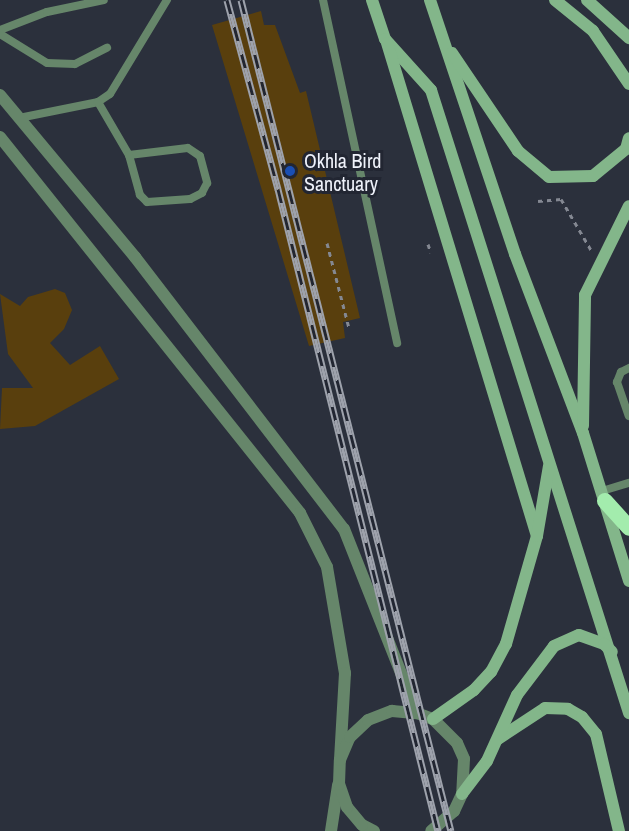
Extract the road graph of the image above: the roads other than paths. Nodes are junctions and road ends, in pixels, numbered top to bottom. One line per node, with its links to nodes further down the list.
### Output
1 (104, 0): 8 (lane)
2 (168, 0): 15 (lane)
3 (323, 0): 21 (lane)
4 (372, 0): 10 (main road)
5 (430, 0): 11 (main road)
6 (555, 0): 13 (main road)
7 (587, 0): 9 (main road)
8 (0, 32): 12 (lane)
9 (629, 38)
10 (385, 39): 25 (main road); 29 (main road)
11 (443, 39): 18 (main road); 24 (main road)
12 (107, 48)
13 (629, 84)
14 (0, 95): 16 (street)
15 (98, 102): 16 (lane); 19 (lane)
16 (19, 118): 32 (street)
17 (0, 137): 36 (street)
18 (629, 138)
19 (129, 154): 19 (lane)
20 (629, 206): 24 (main road)
21 (397, 343)
22 (629, 368): 23 (lane)
23 (629, 416)
24 (583, 433): 27 (main road)
25 (550, 464): 29 (main road); 31 (main road)
26 (629, 483): 27 (lane)
27 (603, 496): 28 (highway); 30 (main road)
28 (629, 528)
29 (537, 536): 34 (main road)
30 (629, 581)
31 (613, 653): 33 (main road); 35 (main road)
32 (417, 713): 34 (street); 36 (street)
33 (629, 713)
34 (433, 718): 38 (street)
35 (496, 740): 38 (main road); 42 (main road)
36 (340, 760): 37 (street)
37 (339, 784): 39 (street); 40 (street)
38 (462, 794): 41 (street)
39 (330, 831)
40 (374, 831)
41 (430, 831)
42 (619, 831)

